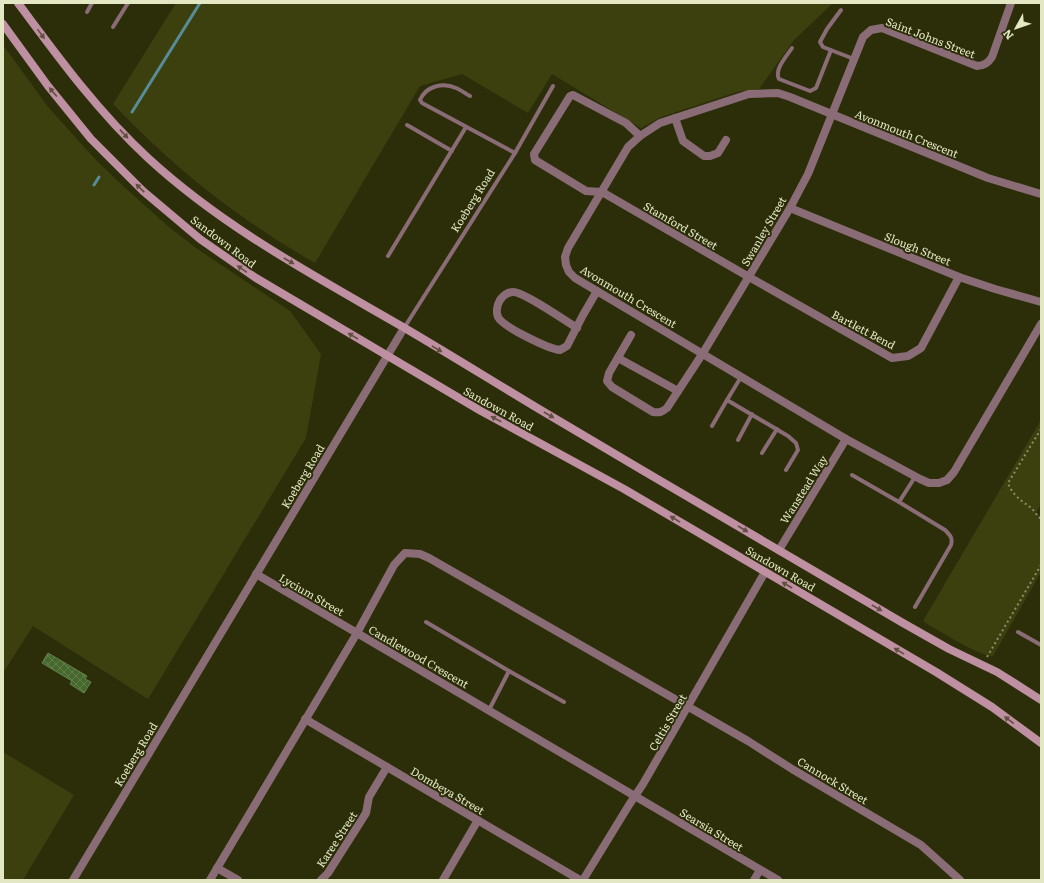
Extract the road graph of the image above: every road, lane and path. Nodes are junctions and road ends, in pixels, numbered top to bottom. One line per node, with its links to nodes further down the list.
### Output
1 (18, 3): 31 (main road, Sandown Road, one-way to 31)
2 (92, 3): 6 (lane)
3 (128, 3): 8 (lane)
4 (1011, 3): 11 (street, Saint Johns Street)
5 (841, 10): 10 (lane)
6 (87, 12)
7 (3, 24): 35 (main road, Sandown Road, one-way to 7)
8 (112, 27)
9 (792, 48): 10 (lane)
10 (831, 50): 11 (lane)
11 (854, 59): 14 (street, Saint Johns Street)
12 (553, 86): 21 (lane, Koeberg Road)
13 (470, 96): 17 (lane)
14 (832, 114): 15 (street, Avonmouth Crescent); 23 (street, Avonmouth Crescent); 24 (street, Swanley Street)
15 (675, 118): 18 (street, Avonmouth Crescent); 19 (street)
16 (407, 124): 20 (lane)
17 (466, 127): 20 (lane); 21 (lane)
18 (640, 136): 22 (street, Avonmouth Crescent); 22 (street)
19 (726, 140)
20 (452, 151): 25 (lane)
21 (515, 154): 31 (lane, Koeberg Road)
22 (602, 192): 26 (street, Stamford Street); 28 (street, Avonmouth Crescent)
23 (1041, 194)
24 (790, 208): 26 (street, Swanley Street); 27 (street, Slough Street)
25 (388, 256)
26 (748, 277): 27 (street, Bartlett Bend); 34 (street, Swanley Street)
27 (959, 277): 29 (street, Slough Street)
28 (597, 291): 32 (street); 34 (street, Avonmouth Crescent)
29 (1041, 302)
30 (1041, 324): 49 (street, Avonmouth Crescent)
31 (404, 328): 35 (street, Koeberg Road); 52 (main road, Sandown Road, one-way to 52)
32 (577, 328): 32 (street)
33 (631, 335): 36 (street)
34 (703, 353): 37 (street, Avonmouth Crescent); 38 (street, Swanley Street)
35 (386, 356): 54 (main road, Sandown Road, one-way to 35); 55 (street, Koeberg Road)
36 (618, 358): 38 (street); 38 (street, Swanley Street)
37 (741, 377): 39 (lane); 44 (street, Avonmouth Crescent)
38 (678, 391)
39 (727, 400): 40 (lane); 41 (lane)
40 (752, 414): 42 (lane); 45 (lane)
41 (712, 426)
42 (777, 429): 46 (lane); 47 (lane)
43 (1041, 429): 51 (path)
44 (846, 439): 49 (street, Avonmouth Crescent); 52 (street, Wanstead Way)
45 (738, 440)
46 (762, 453)
47 (786, 470)
48 (852, 475): 50 (lane)
49 (915, 477): 50 (lane)
50 (900, 502): 56 (lane)
51 (1041, 519)
52 (779, 550): 63 (main road, Sandown Road, one-way to 63)
53 (1041, 565): 61 (path)
54 (765, 572): 65 (street, Celtis Street); 68 (main road, Sandown Road, one-way to 54)
55 (256, 574): 59 (street, Lycium Street); 74 (street, Koeberg Road)
56 (915, 607)
57 (426, 622): 62 (lane)
58 (1018, 632): 60 (lane)
59 (357, 633): 65 (street, Cannock Street); 66 (street, Candlewood Crescent); 67 (street, Candlewood Crescent)
60 (1041, 644)
61 (987, 658)
62 (509, 671): 64 (lane); 66 (lane)
63 (1041, 700)
64 (564, 702)
65 (689, 706): 70 (street, Celtis Street); 83 (street, Cannock Street)
66 (489, 710): 70 (street, Candlewood Crescent)
67 (305, 719): 69 (street, Dombeya Street); 72 (street, Candlewood Crescent)
68 (1041, 743)
69 (387, 767): 71 (street, Dombeya Street); 77 (street, Karee Street)
70 (635, 796): 73 (street, Searsia Street); 80 (street, Celtis Street)
71 (478, 820): 78 (street); 79 (street, Dombeya Street)
72 (217, 868): 75 (street, Candlewood Crescent); 76 (street)
73 (760, 870): 81 (street); 82 (street, Searsia Street)
74 (73, 880)
75 (210, 880)
76 (238, 880)
77 (321, 880)
78 (443, 880)
79 (580, 880)
80 (583, 880)
81 (754, 880)
82 (778, 880)
83 (960, 880)

